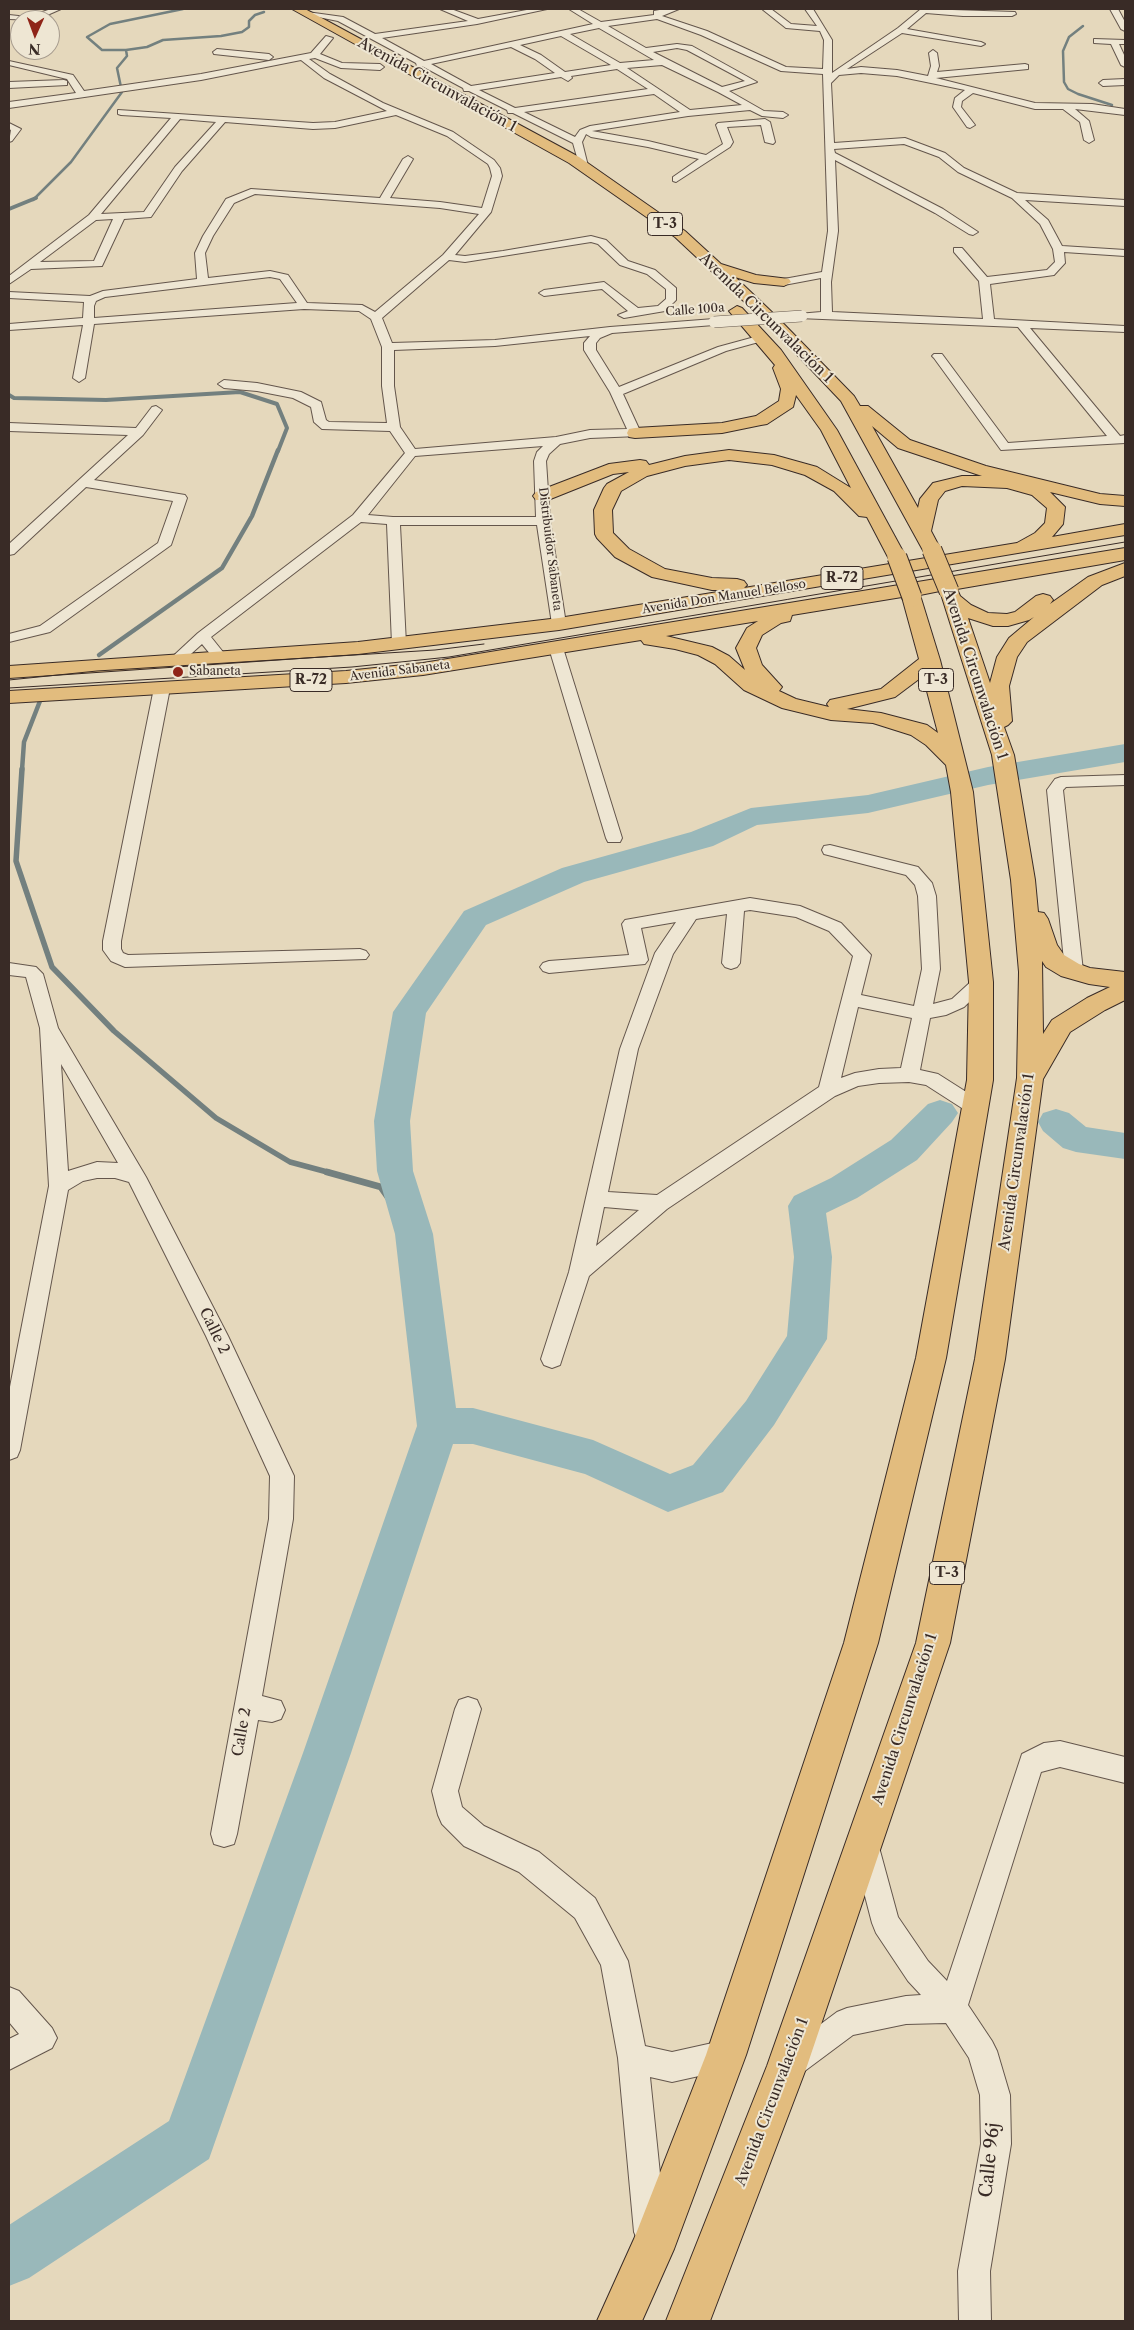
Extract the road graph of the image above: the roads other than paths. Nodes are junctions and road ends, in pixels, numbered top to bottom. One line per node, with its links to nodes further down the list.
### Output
1 (54, 9): 17 (street)
2 (375, 9): 3 (street)
3 (382, 9)
4 (444, 9): 19 (street)
5 (509, 9): 14 (street)
6 (543, 9): 14 (street)
7 (573, 9): 21 (street)
8 (675, 9): 18 (street)
9 (766, 9): 23 (street)
10 (809, 9): 23 (street)
11 (925, 9): 15 (street); 24 (street)
12 (1114, 9): 22 (street)
13 (296, 12): 26 (street); 27 (main road, Avenida Circunvalación 1 / T-3); 28 (main road, Avenida Circunvalación 1 / T-3)
14 (522, 14): 19 (street)
15 (963, 14): 16 (street); 20 (street)
16 (1012, 14)
17 (9, 17)
18 (658, 17): 21 (street); 49 (street)
19 (477, 22): 26 (street)
20 (976, 23)
21 (600, 25): 25 (street); 34 (street)
22 (1125, 28)
23 (824, 29): 49 (street)
24 (902, 30): 33 (street); 49 (street)
25 (562, 33): 32 (street); 44 (street)
26 (376, 36): 28 (street); 42 (street)
27 (329, 38): 37 (street); 45 (main road, Avenida Circunvalación 1 / T-3)
28 (353, 40): 46 (main road, Avenida Circunvalación 1 / T-3)
29 (1097, 41): 30 (street)
30 (1114, 42): 31 (street); 43 (street)
31 (1125, 42)
32 (512, 44): 42 (street); 48 (street)
33 (982, 44)
34 (645, 51): 40 (street); 61 (street)
35 (217, 52): 39 (street)
36 (933, 53): 50 (street)
37 (316, 55): 38 (street); 45 (street)
38 (303, 58): 39 (street); 72 (street)
39 (290, 60): 65 (street)
40 (663, 62): 44 (street); 52 (street)
41 (9, 63): 53 (street)
42 (424, 63): 46 (street); 59 (street)
43 (1125, 64)
44 (619, 66): 48 (street); 60 (street)
45 (380, 67): 105 (main road, Avenida Circunvalación 1 / T-3)
46 (404, 67): 63 (main road, Avenida Circunvalación 1 / T-3)
47 (1025, 67): 50 (street)
48 (563, 74): 59 (street); 64 (street)
49 (830, 76): 51 (street); 89 (street)
50 (932, 76): 51 (street)
51 (918, 77): 62 (street)
52 (702, 80): 56 (street); 61 (street)
53 (74, 82): 57 (street); 65 (street)
54 (1103, 82): 55 (street)
55 (1125, 82)
56 (684, 83)
57 (9, 85)
58 (667, 85): 60 (street)
59 (469, 88): 63 (street); 70 (street)
60 (652, 89): 64 (street); 76 (street)
61 (721, 90): 68 (street)
62 (971, 90): 69 (street); 82 (street)
63 (448, 92): 75 (main road, Avenida Circunvalación 1 / T-3)
64 (584, 92): 67 (street); 70 (street)
65 (81, 94): 66 (street)
66 (9, 105)
67 (608, 106)
68 (751, 107): 76 (street); 79 (street)
69 (1066, 107): 73 (street); 86 (street)
70 (513, 111): 75 (street); 87 (street)
71 (121, 112): 78 (street)
72 (397, 112): 80 (street); 97 (street)
73 (1125, 112)
74 (624, 113): 81 (street)
75 (490, 114): 92 (main road, Avenida Circunvalación 1 / T-3)
76 (688, 114): 81 (street)
77 (783, 115): 79 (street)
78 (178, 116): 80 (street); 99 (street)
79 (764, 118): 88 (street); 90 (street)
80 (223, 119): 98 (street)
81 (640, 121): 84 (street)
82 (970, 125)
83 (9, 126): 85 (street)
84 (582, 132): 87 (street); 90 (street)
85 (9, 139)
86 (1089, 140)
87 (577, 142): 92 (street)
88 (770, 142)
89 (830, 150): 94 (street); 100 (street); 108 (street)
90 (706, 158): 93 (street)
91 (408, 159): 95 (street)
92 (582, 166): 106 (main road, Avenida Circunvalación 1 / T-3)
93 (676, 179)
94 (1015, 196): 96 (street); 101 (street)
95 (384, 200): 97 (street); 110 (street)
96 (1125, 203)
97 (486, 212): 104 (street)
98 (120, 216): 99 (street); 107 (street)
99 (93, 217): 107 (street)
100 (972, 232)
101 (1058, 249): 103 (street); 111 (street)
102 (958, 250): 111 (street)
103 (1125, 253)
104 (447, 257): 119 (street); 121 (street)
105 (684, 257)
106 (712, 264): 112 (main road); 118 (main road, Avenida Circunvalación 1 / T-3)
107 (28, 266): 109 (street)
108 (828, 274): 112 (street); 120 (street)
109 (9, 281)
110 (203, 281): 115 (street); 117 (street)
111 (984, 281): 123 (street)
112 (784, 282): 118 (main road)
113 (544, 293): 119 (street)
114 (9, 295): 115 (street)
115 (91, 299): 122 (street)
116 (725, 300): 129 (main road, Avenida Circunvalación 1 / T-3)
117 (304, 306): 121 (street); 122 (street)
118 (762, 311): 136 (main road, Avenida Circunvalación 1 / T-3)
119 (636, 312): 128 (street)
120 (827, 315): 123 (street, Calle 100a); 127 (street, Calle 100a, bridge)
121 (376, 317): 130 (street)
122 (89, 322): 125 (street); 133 (street)
123 (989, 324): 124 (street, Calle 100a)
124 (1022, 325): 126 (street, Calle 100a); 142 (street)
125 (9, 327)
126 (1125, 329)
127 (610, 330): 128 (street, Calle 100a); 135 (street)
128 (543, 338): 130 (street, Calle 100a)
129 (762, 338): 131 (main road, Avenida Circunvalación 1 / T-3); 135 (street)
130 (388, 347): 139 (street)
131 (775, 353): 141 (main road); 154 (main road, Avenida Circunvalación 1 / T-3)
132 (938, 356): 142 (street)
133 (79, 378)
134 (224, 384): 139 (street)
135 (616, 392): 141 (street)
136 (848, 398): 148 (main road); 152 (main road, Avenida Circunvalación 1 / T-3)
137 (156, 410): 140 (street)
138 (9, 427): 140 (street)
139 (394, 427): 144 (street)
140 (139, 432): 146 (street)
141 (635, 433): 143 (street)
142 (1120, 439)
143 (556, 440): 144 (street); 147 (street, Distribuidor Sabaneta)
144 (411, 453): 149 (street)
145 (685, 461): 147 (main road); 154 (main road); 160 (main road)
146 (85, 483): 156 (street); 165 (street)
147 (542, 496): 151 (street, Distribuidor Sabaneta)
148 (1125, 501)
149 (358, 518): 150 (street); 164 (street)
150 (393, 521): 151 (street); 167 (street)
151 (543, 521): 163 (street, Distribuidor Sabaneta)
152 (922, 530): 155 (main road); 161 (main road, Avenida Circunvalación 1 / T-3, bridge)
153 (1125, 530): 155 (main road, Avenida Don Manuel Belloso / R-72)
154 (886, 534): 171 (main road, Avenida Circunvalación 1 / T-3, bridge)
155 (1013, 550): 160 (main road, Avenida Don Manuel Belloso / R-72)
156 (9, 551)
157 (1125, 554): 159 (main road, Avenida Don Manuel Belloso / R-72)
158 (1125, 568): 175 (main road)
159 (1012, 574): 161 (main road); 162 (main road, Avenida Don Manuel Belloso / R-72)
160 (793, 586): 163 (main road, Avenida Don Manuel Belloso / R-72)
161 (951, 595): 175 (main road, Avenida Circunvalación 1 / T-3)
162 (834, 603): 166 (main road, Avenida Don Manuel Belloso / R-72); 171 (main road)
163 (559, 624): 167 (main road, Avenida Sabaneta / R-72)
164 (203, 636): 169 (street); 170 (street)
165 (9, 638)
166 (611, 639): 168 (main road, Avenida Sabaneta / R-72); 176 (main road)
167 (399, 644): 169 (main road, Avenida Sabaneta / R-72)
168 (556, 648): 173 (main road, Avenida Sabaneta / R-72); 178 (street)
169 (220, 657): 170 (main road, Avenida Sabaneta / R-72)
170 (177, 659): 172 (main road, Avenida Sabaneta / R-72)
171 (930, 660): 176 (main road, Avenida Circunvalación 1 / T-3)
172 (9, 672)
173 (162, 688): 174 (main road, Avenida Sabaneta / R-72); 183 (street)
174 (9, 697)
175 (1003, 754): 180 (main road, Avenida Circunvalación 1 / T-3)
176 (960, 778): 191 (main road, Avenida Circunvalación 1 / T-3)
177 (1125, 780): 189 (street)
178 (614, 838)
179 (830, 850): 194 (street)
180 (1023, 880): 189 (main road); 197 (main road, Avenida Circunvalación 1 / T-3)
181 (736, 906): 182 (street); 186 (street); 193 (street)
182 (690, 914): 184 (street); 185 (street)
183 (360, 955)
184 (639, 960): 185 (street); 187 (street)
185 (661, 961): 202 (street)
186 (731, 963)
187 (550, 967)
188 (9, 968): 195 (street)
189 (1074, 971): 190 (main road)
190 (1125, 980)
191 (981, 982): 194 (street); 199 (main road, Avenida Circunvalación 1 / T-3)
192 (1125, 990): 197 (main road)
193 (851, 999): 194 (street); 198 (street)
194 (923, 1012): 196 (street)
195 (49, 1028): 200 (street, Calle 2); 201 (street)
196 (909, 1076): 198 (street); 199 (street)
197 (1030, 1078): 210 (main road, Avenida Circunvalación 1 / T-3)
198 (828, 1092): 203 (street)
199 (975, 1106): 213 (main road, Avenida Circunvalación 1 / T-3)
200 (136, 1177): 201 (street); 209 (street, Calle 2)
201 (59, 1186): 206 (street)
202 (596, 1199): 203 (street); 204 (street)
203 (660, 1203): 204 (street)
204 (580, 1272): 205 (street)
205 (552, 1360)
206 (9, 1450)
207 (468, 1709): 215 (street)
208 (1125, 1770): 212 (street)
209 (224, 1834)
210 (865, 1842): 212 (street, Calle 96j); 216 (main road, Avenida Circunvalación 1 / T-3)
211 (9, 2001): 214 (street)
212 (953, 2008): 216 (street); 220 (street, Calle 96j)
213 (726, 2055): 215 (street); 217 (main road, Avenida Circunvalación 1 / T-3)
214 (9, 2056)
215 (633, 2058): 217 (street)
216 (787, 2066): 219 (main road, Avenida Circunvalación 1 / T-3)
217 (652, 2249): 218 (main road, Avenida Circunvalación 1 / T-3)
218 (619, 2321)
219 (688, 2321)
220 (975, 2321)

